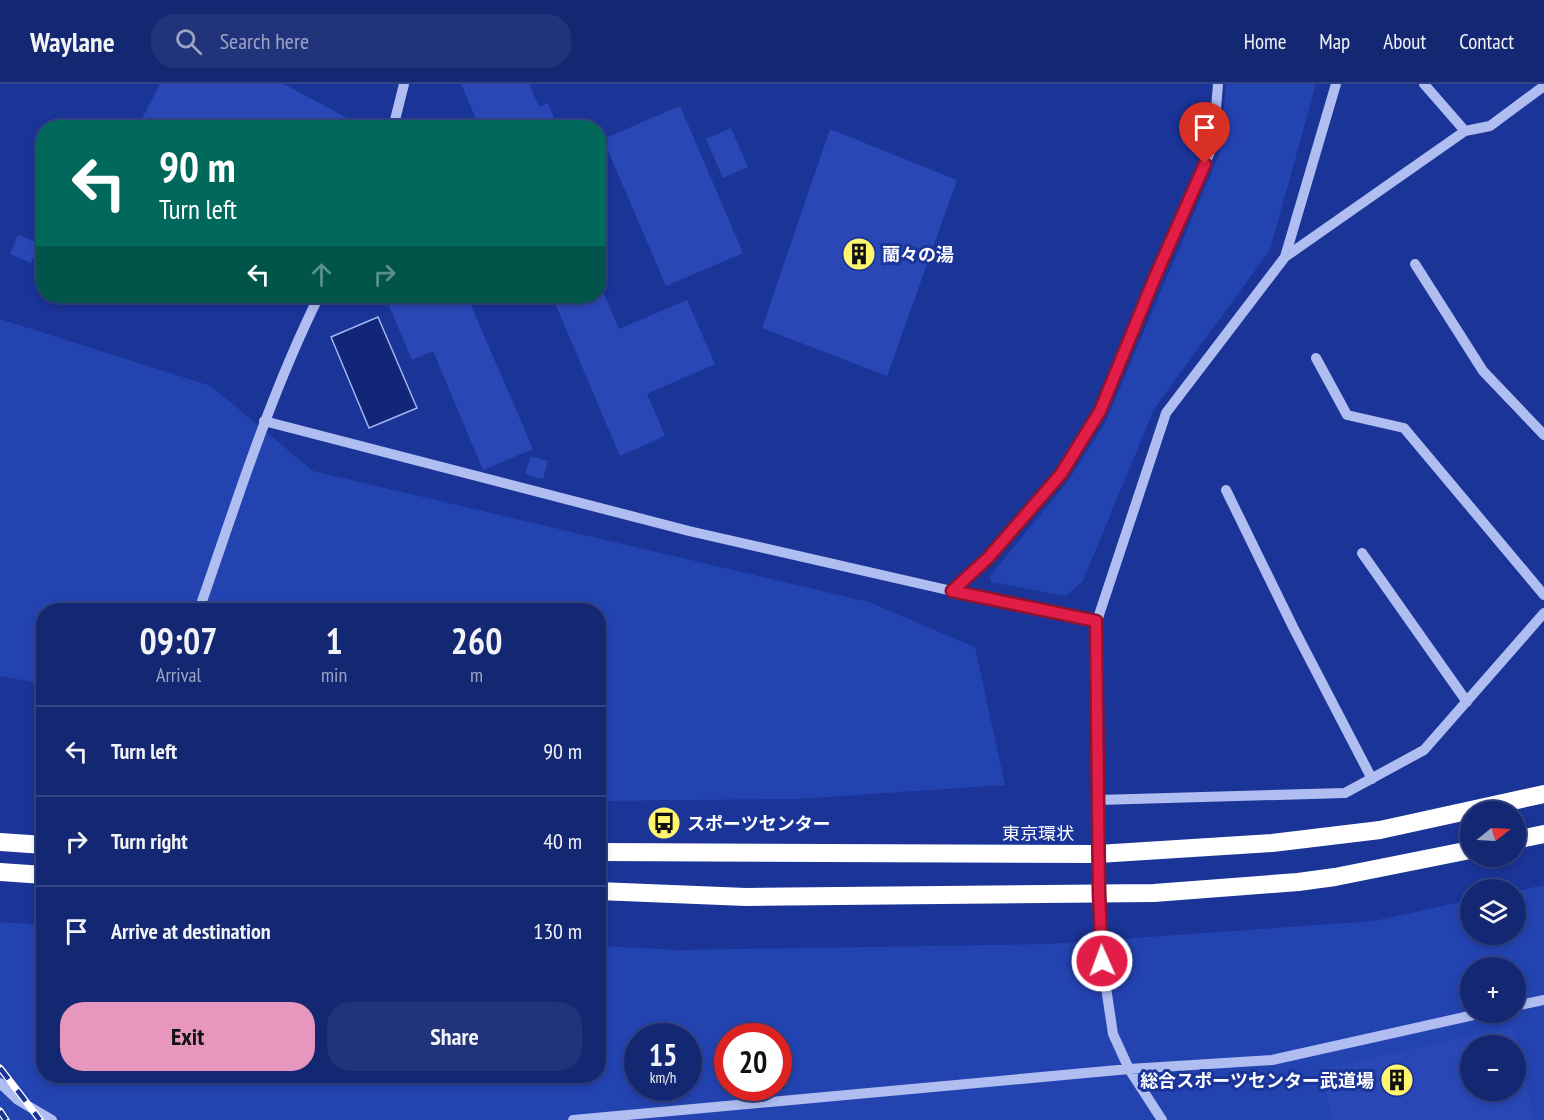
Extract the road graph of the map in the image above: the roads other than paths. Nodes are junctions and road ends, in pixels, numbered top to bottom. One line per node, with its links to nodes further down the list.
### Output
1 (404, 84): 6 (street)
2 (1218, 84): 16 (street)
3 (1336, 84): 8 (street)
4 (1424, 84): 7 (street)
5 (1544, 86): 7 (street)
6 (395, 120)
7 (1465, 131): 8 (street)
8 (1285, 257): 20 (street)
9 (1415, 264): 13 (street)
10 (316, 303): 12 (street)
11 (1316, 358): 17 (street)
12 (264, 421): 16 (street); 18 (street)
13 (1544, 435)
14 (1226, 490): 22 (street)
15 (1362, 553): 21 (street)
16 (952, 591): 20 (street)
17 (1544, 595)
18 (201, 603)
19 (1544, 613): 21 (street)
20 (1096, 621): 24 (street)
21 (1467, 702): 22 (street)
22 (1372, 779): 24 (street)
23 (1544, 794): 31 (highway, 東京環状)
24 (1098, 800): 31 (street)
25 (1544, 834): 26 (highway)
26 (1526, 838)
27 (0, 842): 28 (highway)
28 (36, 845)
29 (606, 852): 31 (highway, 東京環状)
30 (1460, 852): 35 (highway)
31 (1098, 854): 35 (street)
32 (0, 872): 33 (highway)
33 (36, 874)
34 (606, 891): 35 (highway)
35 (1099, 892): 39 (street)
36 (1544, 1000): 37 (street)
37 (1526, 1004)
38 (1460, 1018): 39 (street)
39 (1129, 1069): 42 (street); 43 (street)
40 (0, 1083): 41 (street)
41 (52, 1120)
42 (573, 1120)
43 (1162, 1120)

